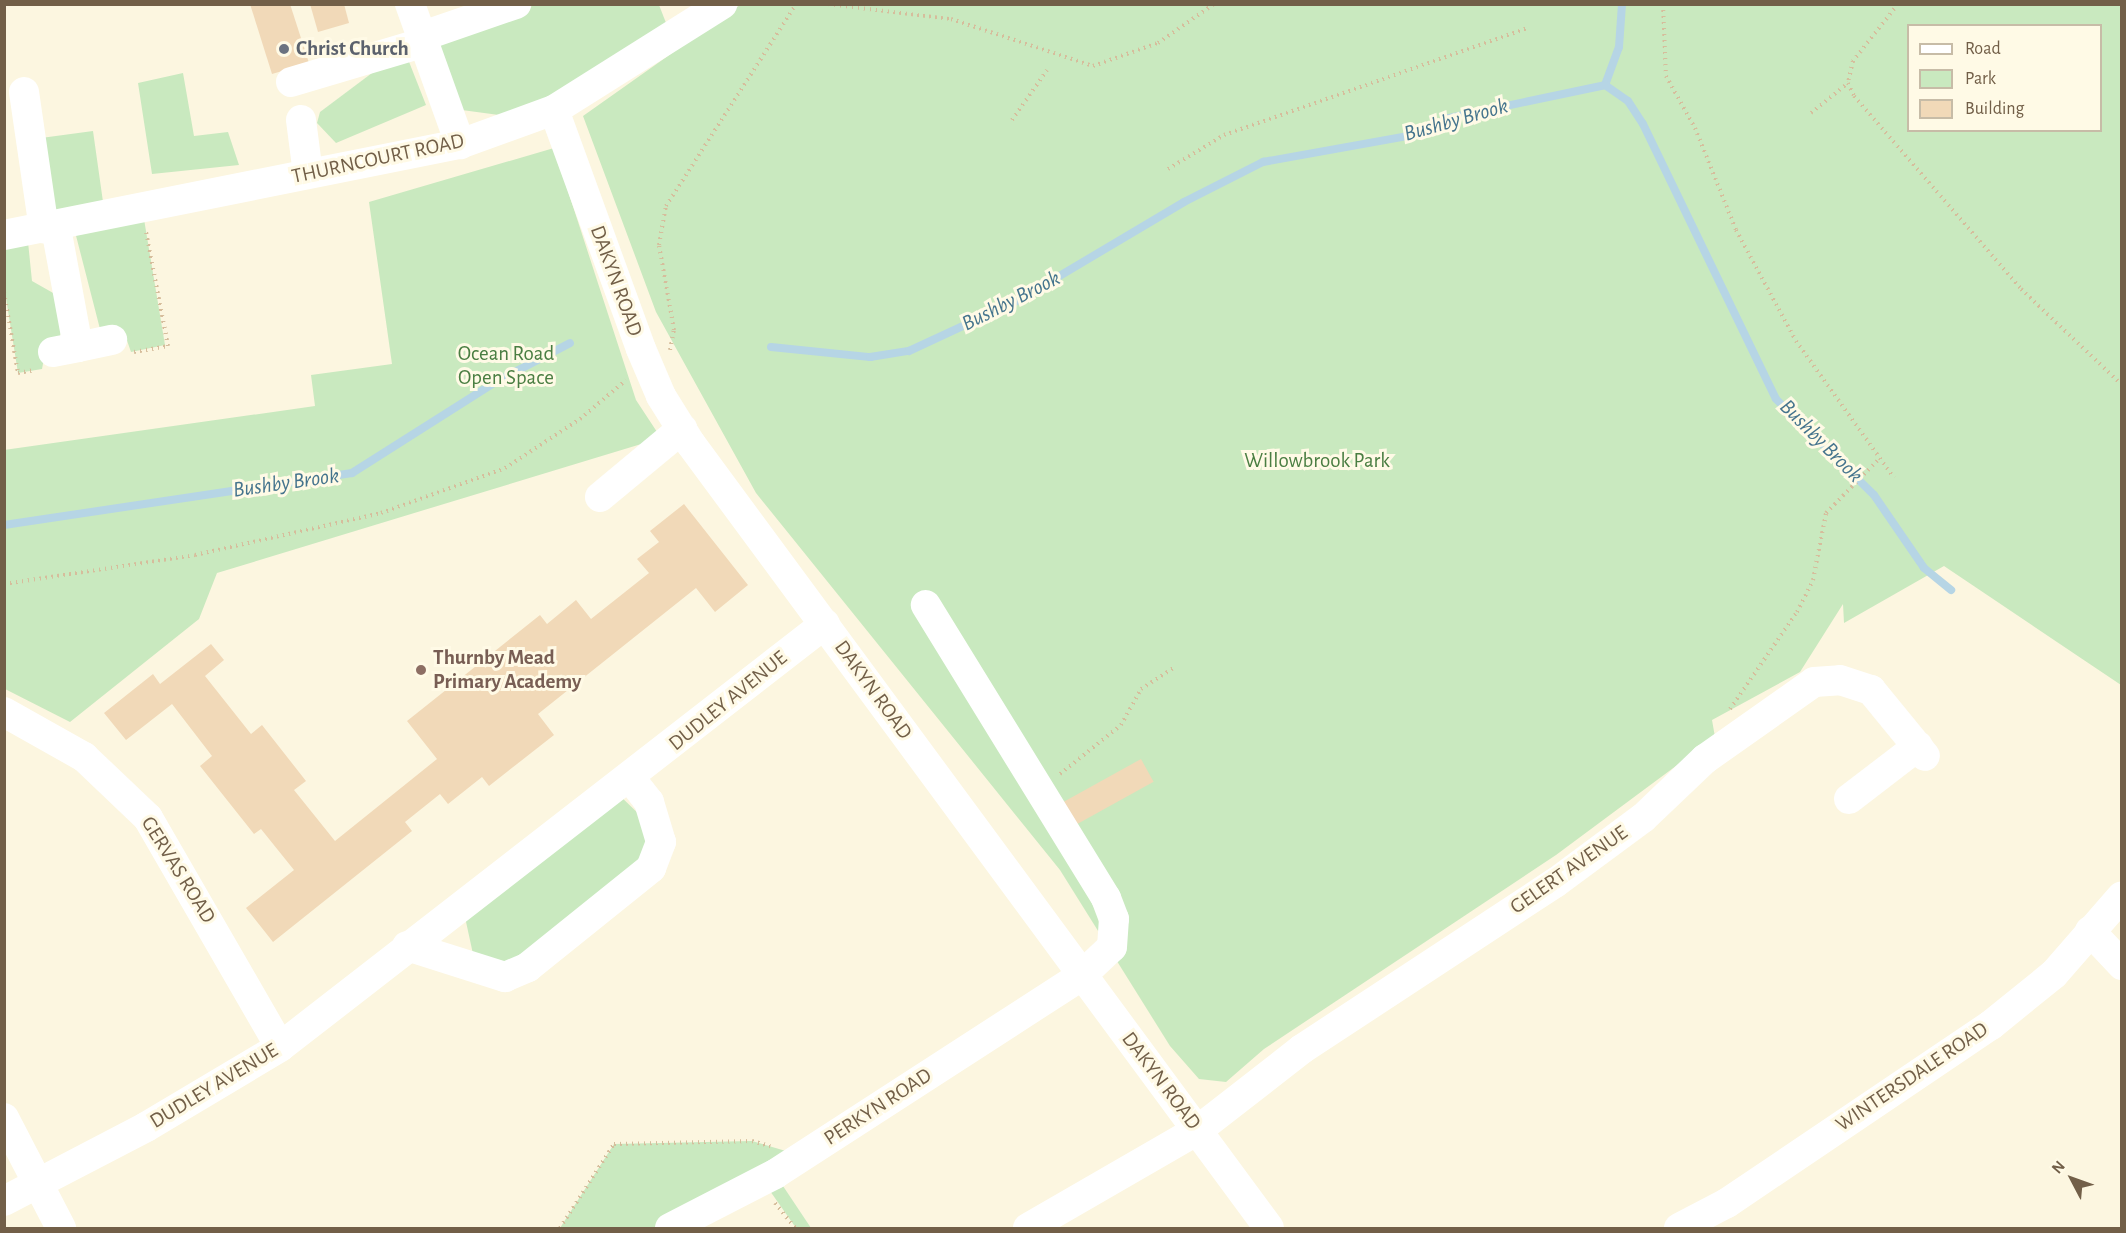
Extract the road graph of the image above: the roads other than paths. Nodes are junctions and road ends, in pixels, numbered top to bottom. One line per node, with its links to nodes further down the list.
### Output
1 (410, 4): 5 (street)
2 (516, 4): 5 (street)
3 (722, 4): 4 (street, THURNCOURT ROAD)
4 (690, 15): 8 (street, THURNCOURT ROAD)
5 (421, 40): 6 (street); 10 (street)
6 (291, 82)
7 (24, 92): 12 (street)
8 (554, 110): 10 (street, THURNCOURT ROAD); 15 (street, DAKYN ROAD)
9 (301, 120): 11 (street)
10 (460, 144): 11 (street, THURNCOURT ROAD)
11 (308, 174): 12 (street, THURNCOURT ROAD)
12 (50, 228): 13 (street, THURNCOURT ROAD); 14 (street)
13 (4, 235)
14 (112, 340)
15 (682, 429): 16 (street); 18 (street, DAKYN ROAD)
16 (600, 497)
17 (926, 605): 26 (street, PERKYN ROAD)
18 (825, 624): 20 (street, DUDLEY AVENUE); 26 (street, DAKYN ROAD)
19 (4, 712): 27 (street, GERVAS ROAD)
20 (631, 779): 24 (street, DUDLEY AVENUE); 24 (street)
21 (1849, 799): 29 (street, GELERT AVENUE)
22 (2121, 896): 23 (street, WINTERSDALE ROAD)
23 (2090, 931): 25 (street); 36 (street, WINTERSDALE ROAD)
24 (407, 946): 27 (street, DUDLEY AVENUE)
25 (2121, 965)
26 (1081, 976): 29 (street, DAKYN ROAD); 33 (street, PERKYN ROAD)
27 (280, 1047): 30 (street, DUDLEY AVENUE)
28 (4, 1118): 30 (street)
29 (1198, 1130): 34 (street, GELERT AVENUE); 35 (street, DAKYN ROAD)
30 (38, 1184): 31 (street, DUDLEY AVENUE); 32 (street)
31 (4, 1201)
32 (61, 1228)
33 (670, 1228)
34 (1028, 1228)
35 (1269, 1228)
36 (1679, 1228)

